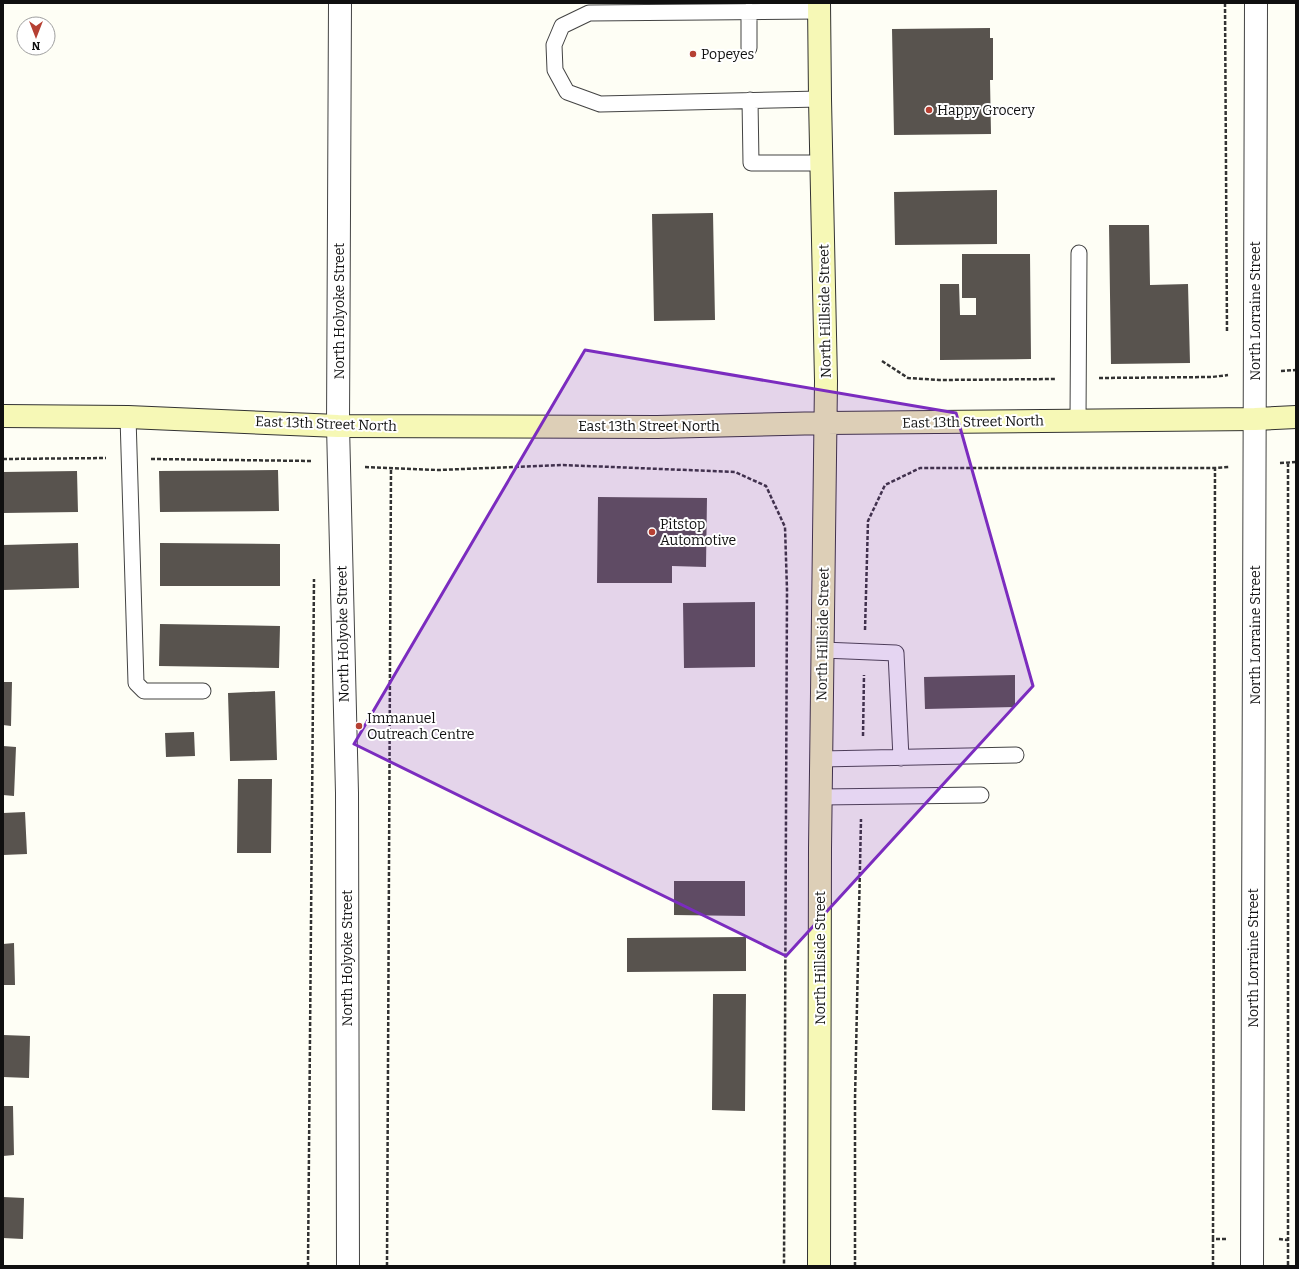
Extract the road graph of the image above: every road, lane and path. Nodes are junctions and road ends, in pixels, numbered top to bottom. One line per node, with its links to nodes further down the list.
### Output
1 (340, 3): 20 (street, North Holyoke Street)
2 (1225, 3): 11 (path)
3 (1256, 3): 17 (street, North Lorraine Street)
4 (819, 7): 5 (lane); 7 (main road, North Hillside Street)
5 (749, 11): 6 (lane); 8 (lane)
6 (749, 48)
7 (820, 99): 8 (lane); 9 (main road, North Hillside Street)
8 (750, 100): 9 (lane)
9 (822, 163): 19 (main road, North Hillside Street)
10 (1079, 253): 18 (lane)
11 (1227, 336)
12 (1227, 368): 13 (path)
13 (1227, 376)
14 (3, 416): 15 (main road, East 13th Street North)
15 (128, 417): 20 (main road, East 13th Street North); 22 (lane)
16 (1296, 417): 17 (main road, East 13th Street North)
17 (1255, 419): 18 (main road, East 13th Street North); 41 (street, North Lorraine Street)
18 (1078, 420): 19 (main road, East 13th Street North)
19 (826, 423): 20 (main road, East 13th Street North); 28 (main road, North Hillside Street)
20 (338, 426): 24 (street, North Holyoke Street)
21 (3, 459): 22 (path)
22 (130, 459): 24 (path); 29 (lane)
23 (1288, 463): 42 (path)
24 (339, 466): 25 (path); 37 (street, North Holyoke Street)
25 (391, 468): 38 (path); 39 (path)
26 (1215, 468): 35 (path)
27 (314, 579): 36 (path)
28 (823, 650): 31 (lane); 32 (main road, North Hillside Street)
29 (204, 691)
30 (1016, 755): 31 (lane)
31 (900, 758): 32 (lane)
32 (821, 759): 34 (main road, North Hillside Street)
33 (981, 795): 34 (lane)
34 (821, 797): 40 (main road, North Hillside Street)
35 (1213, 1239)
36 (308, 1266)
37 (348, 1266)
38 (387, 1266)
39 (784, 1266)
40 (820, 1266)
41 (1252, 1266)
42 (1288, 1266)

